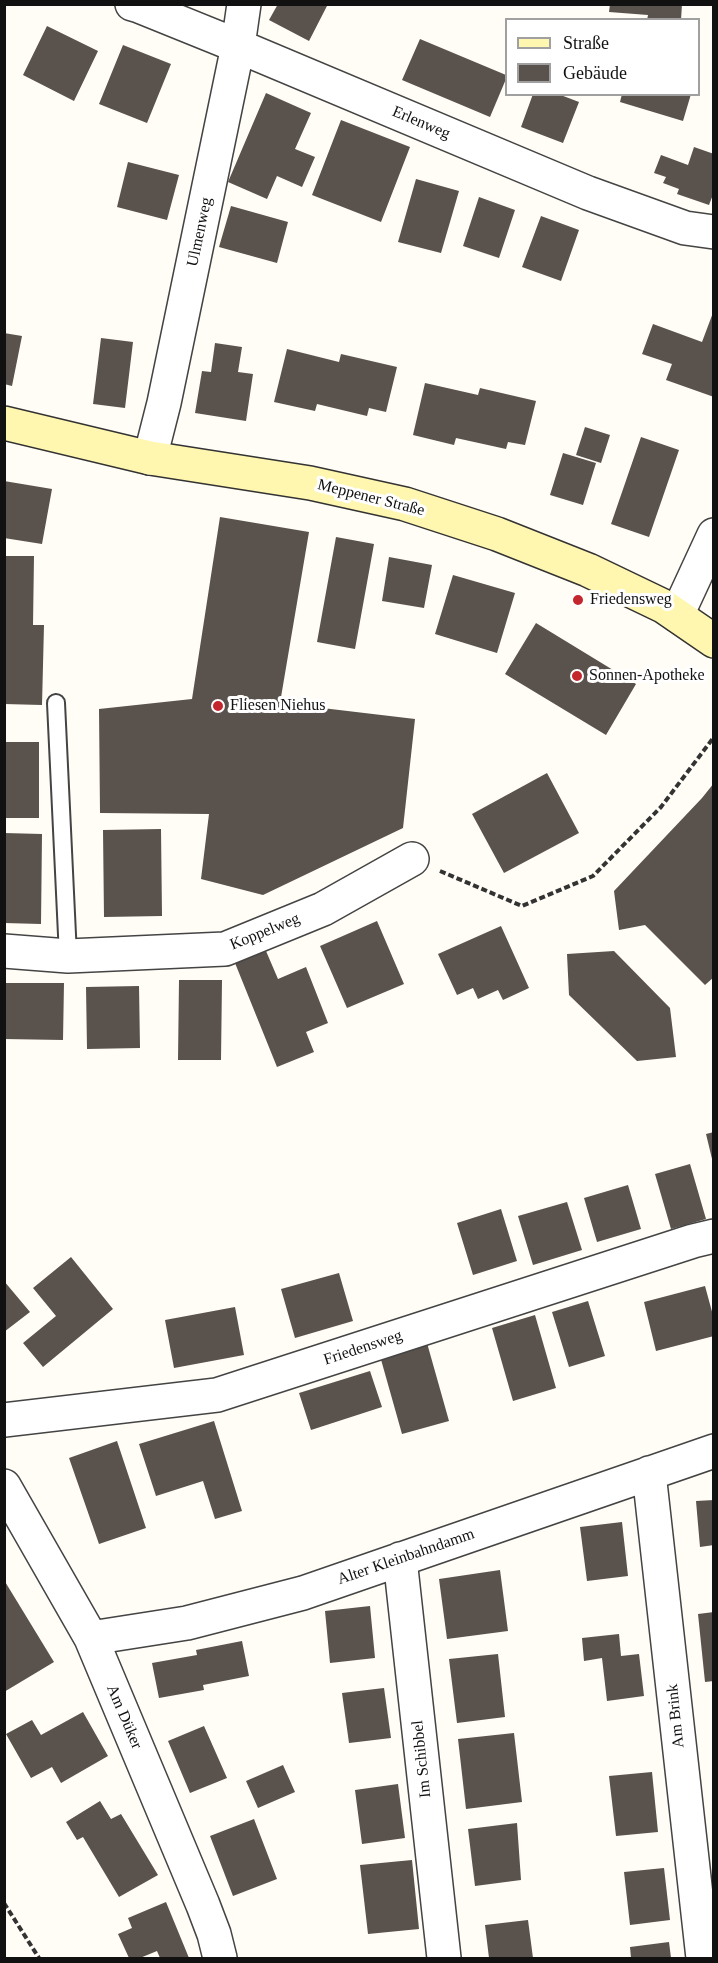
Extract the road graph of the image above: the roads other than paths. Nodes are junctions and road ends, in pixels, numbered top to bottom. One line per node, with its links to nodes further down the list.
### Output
1 (132, 4): 3 (street, Erlenweg)
2 (244, 4): 3 (street, Ulmenweg)
3 (238, 46): 4 (street, Erlenweg); 6 (street, Ulmenweg)
4 (714, 232)
5 (4, 423): 6 (main road, Meppener Straße)
6 (150, 458): 8 (main road, Meppener Straße)
7 (714, 535): 8 (street)
8 (677, 615): 9 (main road, Meppener Straße)
9 (714, 641)
10 (56, 703): 13 (lane)
11 (412, 859): 13 (street, Koppelweg)
12 (4, 951): 13 (street, Koppelweg)
13 (68, 956)
14 (714, 1236): 15 (street, Friedensweg)
15 (4, 1420)
16 (714, 1451): 17 (street, Alter Kleinbahndamm)
17 (650, 1473): 19 (street, Alter Kleinbahndamm); 23 (street, Am Brink)
18 (4, 1486): 20 (street, Am Düker)
19 (400, 1559): 20 (street, Alter Kleinbahndamm); 22 (street, Im Schibbel)
20 (91, 1638): 21 (street, Am Düker)
21 (220, 1959)
22 (444, 1959)
23 (703, 1959)

